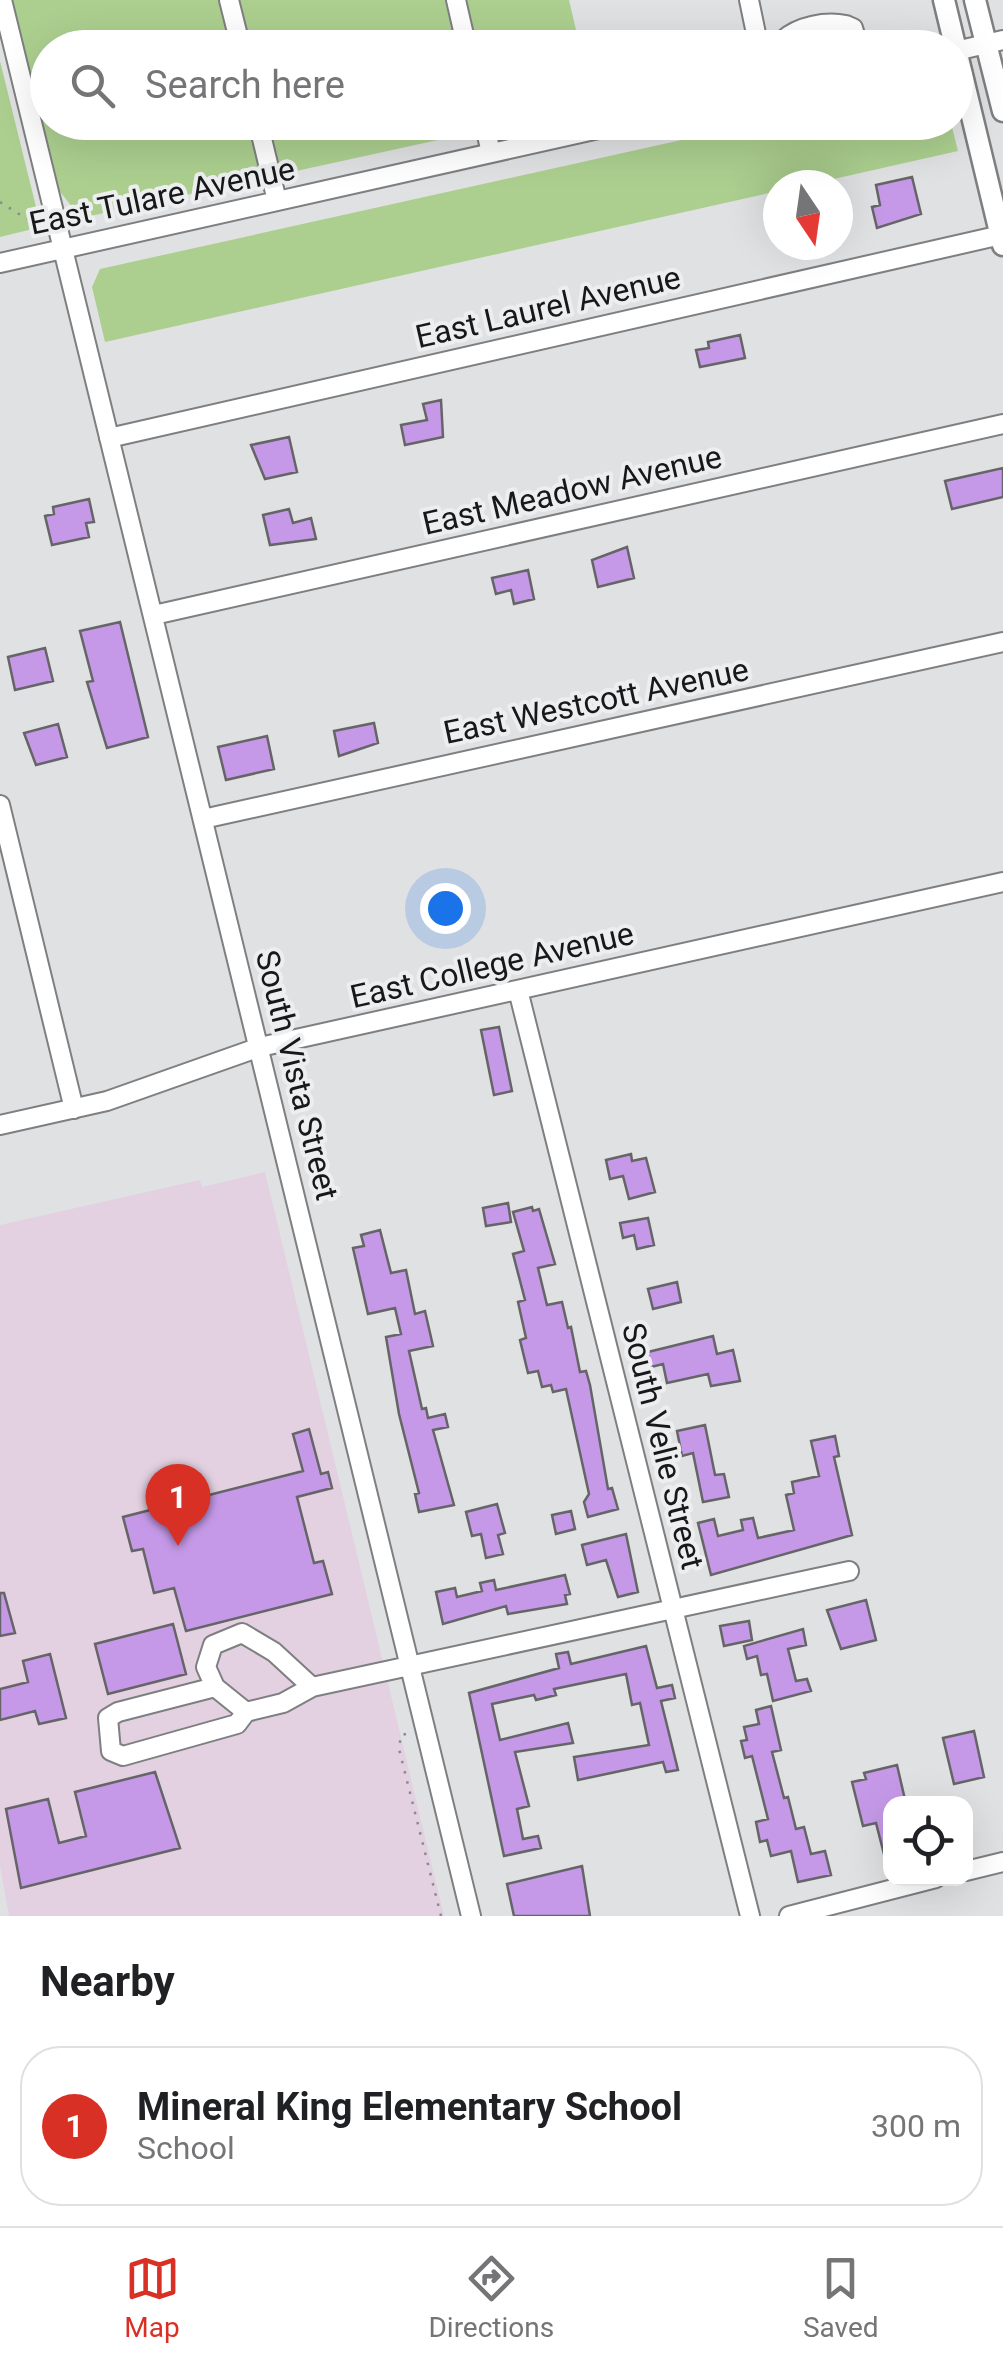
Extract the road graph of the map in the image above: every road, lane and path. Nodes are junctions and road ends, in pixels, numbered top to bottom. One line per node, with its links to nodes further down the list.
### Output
1 (2, 0): 13 (street, South Vista Street)
2 (229, 0): 7 (street)
3 (456, 0): 8 (street)
4 (749, 0): 9 (street)
5 (944, 0): 10 (main road)
6 (975, 0): 11 (main road)
7 (236, 30)
8 (463, 30)
9 (755, 30)
10 (951, 30)
11 (994, 42): 12 (main road)
12 (1003, 112)
13 (30, 114)
14 (973, 121): 23 (main road)
15 (36, 140): 24 (street, South Vista Street)
16 (262, 140): 20 (street)
17 (488, 140): 19 (street)
18 (549, 140): 19 (street, East Tulare Avenue)
19 (491, 153): 20 (street, East Tulare Avenue)
20 (277, 201): 24 (street, East Tulare Avenue)
21 (0, 202): 22 (path)
22 (28, 219)
23 (1002, 240): 27 (street, East Laurel Avenue)
24 (63, 248): 25 (street, East Tulare Avenue); 27 (street, South Vista Street)
25 (0, 262)
26 (1003, 424): 28 (street, East Meadow Avenue)
27 (109, 438): 28 (street, South Vista Street)
28 (154, 615): 31 (street, South Vista Street)
29 (1003, 642): 31 (street, East Westcott Avenue)
30 (0, 805): 35 (street)
31 (202, 819): 34 (street, South Vista Street)
32 (1003, 882): 33 (street, East College Avenue)
33 (518, 990): 34 (street, East College Avenue); 38 (street, South Velie Street)
34 (260, 1047): 35 (street, East College Avenue); 39 (street, South Vista Street)
35 (74, 1109): 36 (street, East College Avenue)
36 (0, 1125)
37 (850, 1570): 38 (street)
38 (673, 1611): 39 (street); 49 (street, South Velie Street)
39 (409, 1668): 41 (street); 48 (street, South Vista Street)
40 (215, 1687): 41 (street); 42 (street); 42 (street)
41 (312, 1688): 42 (street)
42 (246, 1712)
43 (406, 1734): 47 (path)
44 (1003, 1862): 45 (street)
45 (973, 1869)
46 (905, 1886): 50 (street)
47 (441, 1916)
48 (471, 1916)
49 (750, 1916)
50 (789, 1916)

